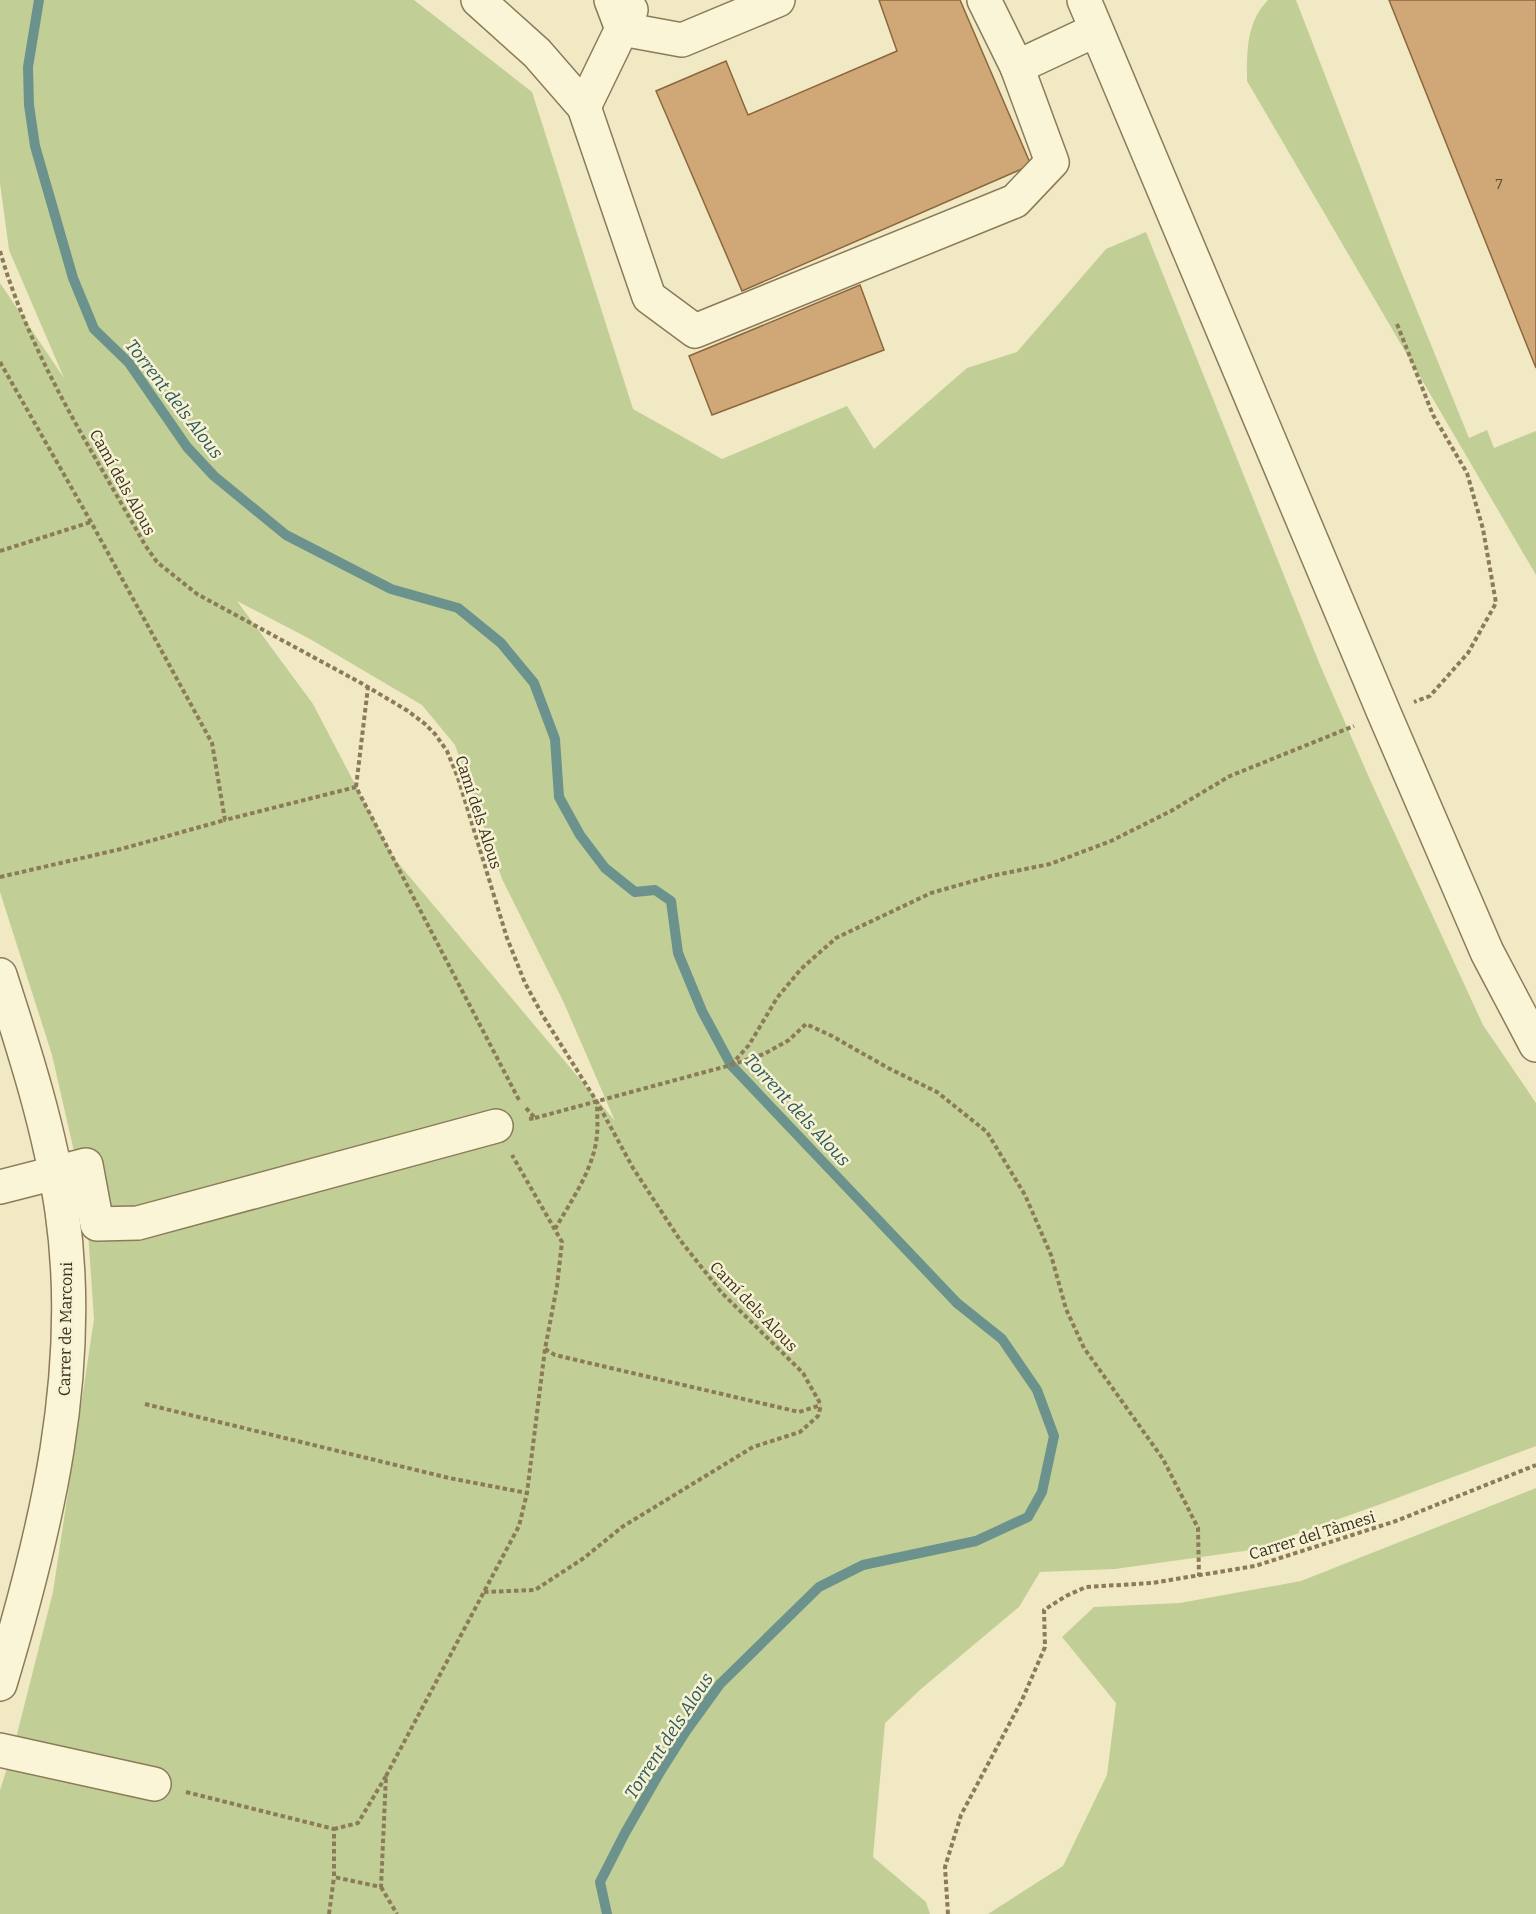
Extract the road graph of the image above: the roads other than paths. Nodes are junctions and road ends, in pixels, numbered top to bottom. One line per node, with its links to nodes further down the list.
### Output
1 (478, 0): 8 (street)
2 (778, 0): 5 (street)
3 (984, 0): 7 (street)
4 (1084, 0): 6 (street)
5 (623, 10): 8 (street)
6 (1096, 30): 7 (street); 10 (street)
7 (1017, 67): 8 (street)
8 (584, 107)
9 (0, 975): 12 (street, Carrer de Marconi)
10 (1536, 1045)
11 (496, 1126): 12 (street)
12 (55, 1172): 13 (street); 14 (street, Carrer de Marconi)
13 (0, 1187)
14 (0, 1684)
15 (0, 1750): 16 (street)
16 (154, 1784)

